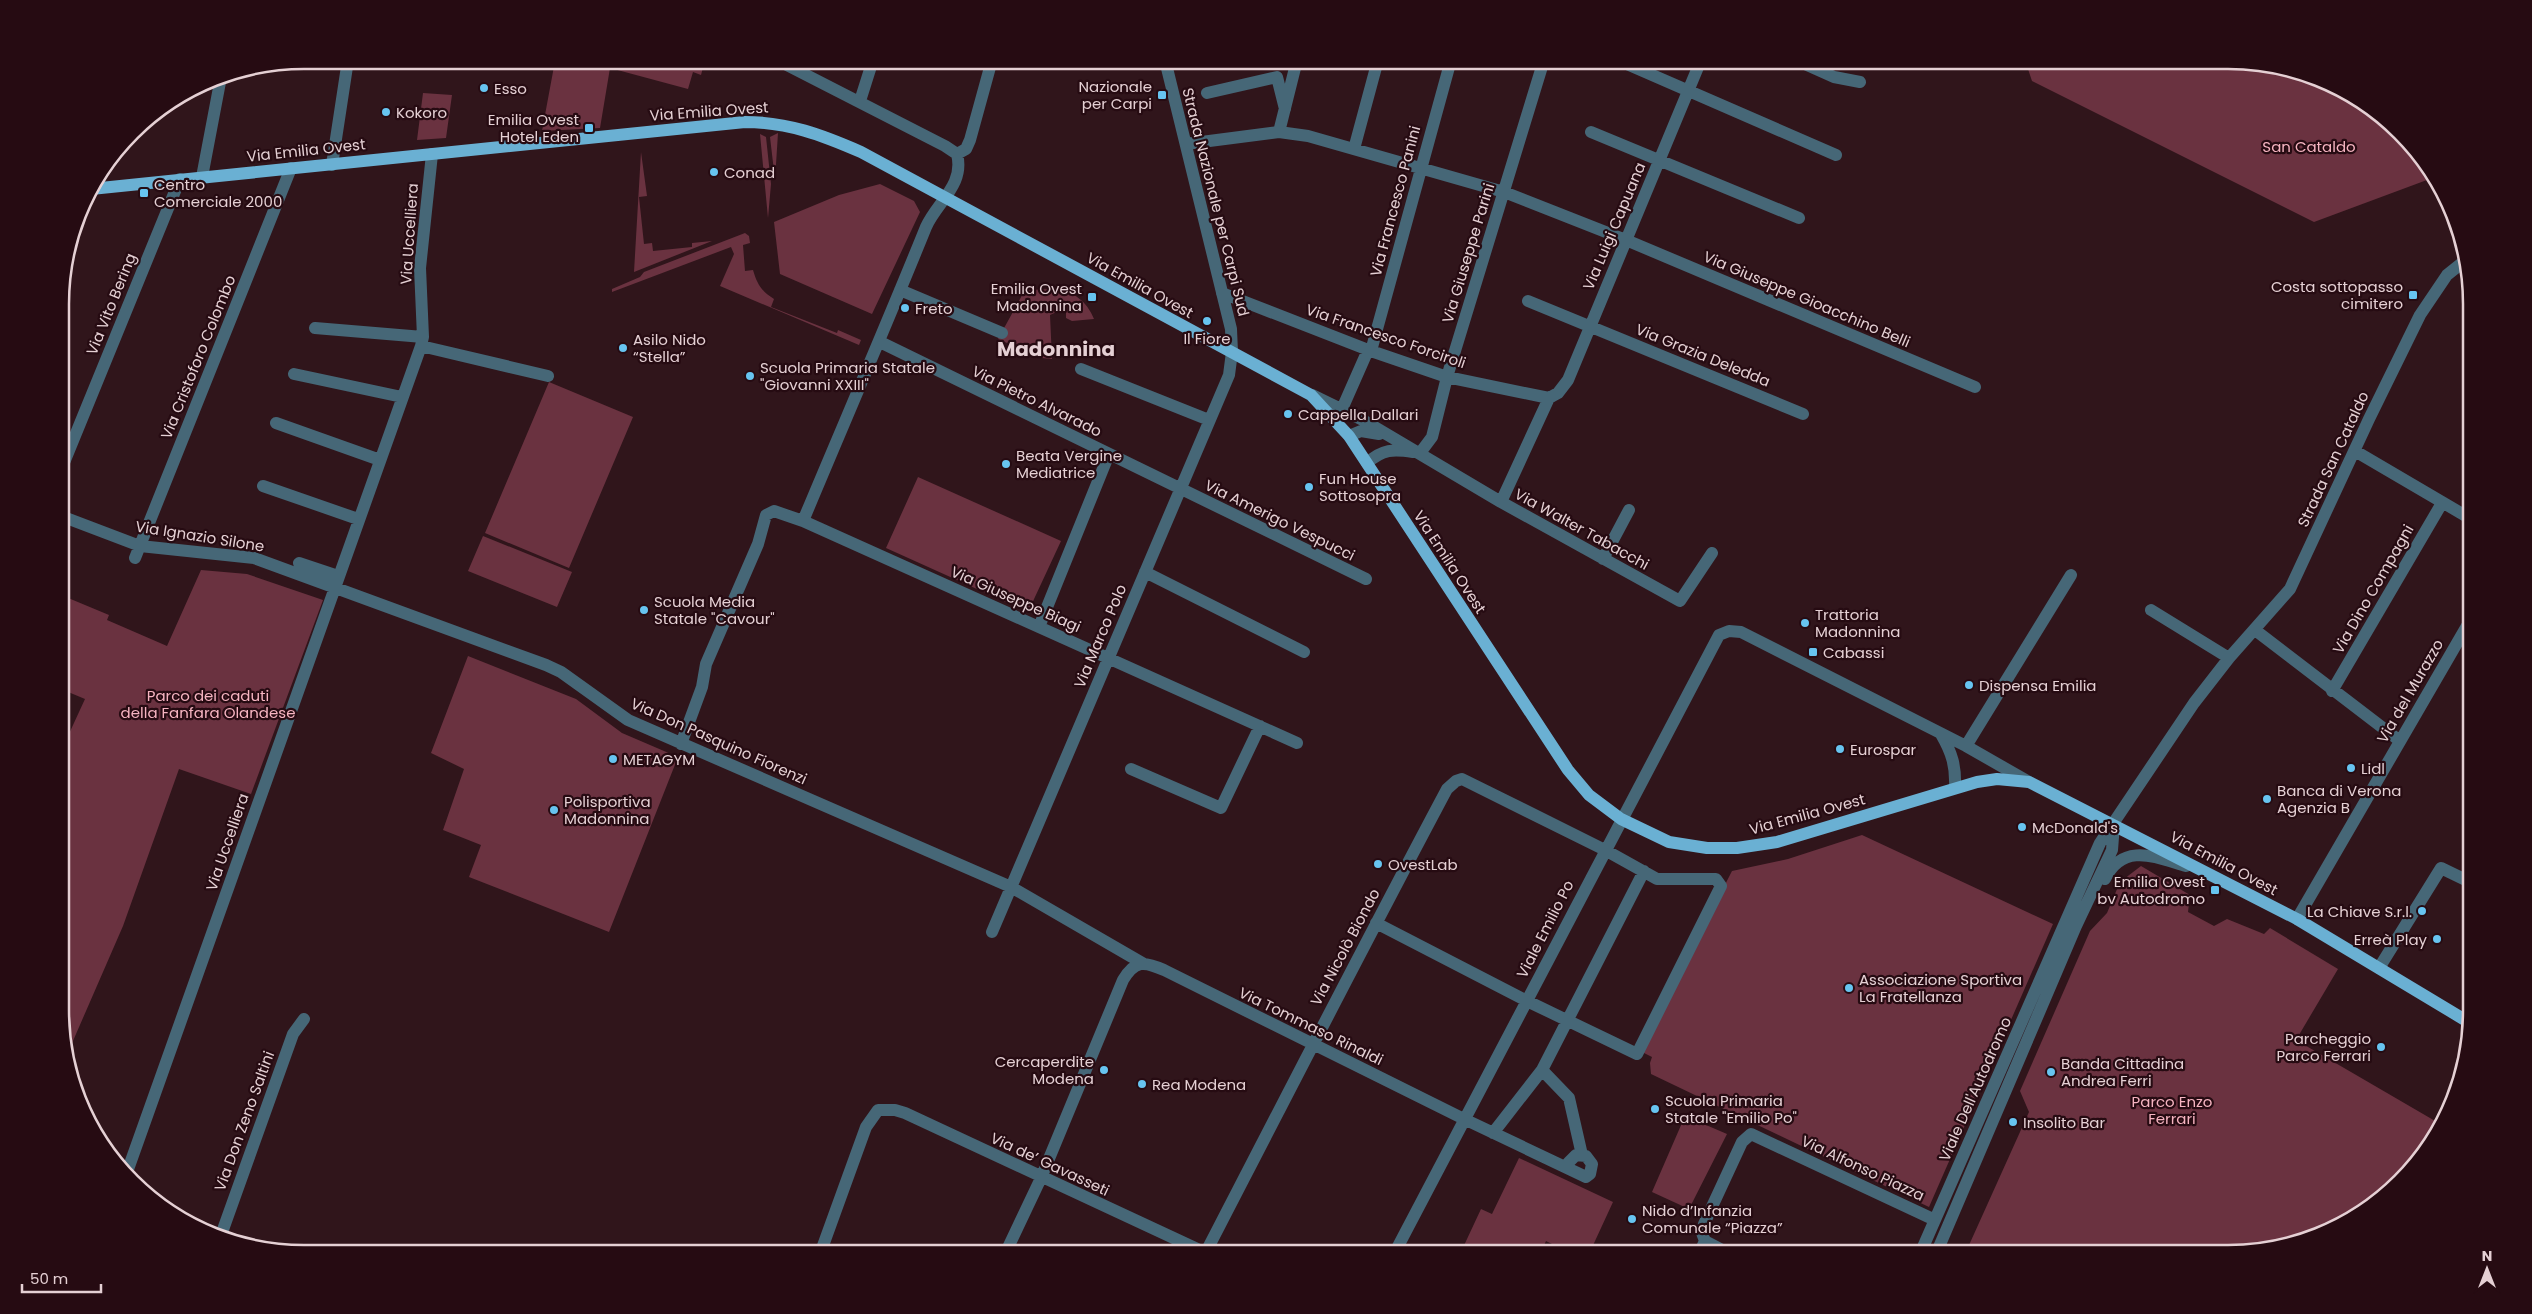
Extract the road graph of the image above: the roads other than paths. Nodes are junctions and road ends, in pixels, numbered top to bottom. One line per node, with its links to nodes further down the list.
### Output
1 (347, 69): 27 (street)
2 (799, 69): 17 (street)
3 (870, 69): 17 (street)
4 (990, 69): 24 (street)
5 (1166, 69): 21 (street, Strada Nazionale per Carpi Sud)
6 (1295, 69): 18 (street)
7 (1376, 69): 22 (street)
8 (1449, 69): 29 (street, Via Francesco Panini)
9 (1541, 69): 33 (street, Via Giuseppe Parini)
10 (1638, 69): 15 (street)
11 (1698, 69): 15 (street, Via Luigi Capuana)
12 (1816, 69): 13 (street)
13 (1860, 82)
14 (219, 85): 30 (street)
15 (1689, 91): 25 (street); 26 (street, Via Luigi Capuana)
16 (1207, 93): 18 (street)
17 (860, 101): 24 (street)
18 (1285, 108): 19 (street)
19 (1279, 132): 21 (street, Via Giuseppe Gioacchino Belli); 22 (street, Via Giuseppe Gioacchino Belli)
20 (1590, 132): 26 (street)
21 (1186, 144): 39 (street, Strada Nazionale per Carpi Sud)
22 (1354, 149): 29 (street, Via Giuseppe Gioacchino Belli)
23 (432, 154): 27 (main road, Via Emilia Ovest); 34 (main road, Via Emilia Ovest); 44 (street, Via Uccelliera)
24 (958, 154): 34 (street)
25 (1836, 155)
26 (1660, 160): 35 (street); 36 (street, Via Luigi Capuana)
27 (332, 165): 28 (main road, Via Emilia Ovest)
28 (291, 168): 30 (main road, Via Emilia Ovest); 76 (street, Via Cristoforo Colombo)
29 (1421, 169): 33 (street, Via Giuseppe Gioacchino Belli); 46 (street, Via Francesco Panini)
30 (202, 177): 31 (main road, Via Emilia Ovest)
31 (180, 179): 32 (main road, Via Emilia Ovest); 61 (street, Via Vito Bering)
32 (99, 187)
33 (1504, 192): 36 (street, Via Giuseppe Gioacchino Belli); 51 (street, Via Giuseppe Parini)
34 (945, 197): 38 (street); 47 (main road, Via Emilia Ovest)
35 (1799, 218)
36 (1626, 240): 41 (street, Via Luigi Capuana); 52 (street, Via Giuseppe Gioacchino Belli)
37 (2460, 265): 62 (street, Strada San Cataldo)
38 (900, 290): 43 (street); 45 (street)
39 (1222, 293): 46 (street, Via Francesco Forciroli); 47 (street, Strada Nazionale per Carpi Sud)
40 (1528, 301): 41 (street, Via Grazia Deledda)
41 (1590, 326): 55 (street, Via Luigi Capuana); 57 (street, Via Grazia Deledda)
42 (315, 328): 44 (street)
43 (1002, 333)
44 (422, 342): 50 (street); 54 (street, Via Uccelliera)
45 (880, 342): 64 (street, Via Pietro Alvarado); 75 (street)
46 (1369, 351): 51 (street, Via Francesco Forciroli); 56 (street, Via Francesco Panini)
47 (1232, 352): 53 (main road, Via Emilia Ovest); 58 (street, Via Marco Polo)
48 (1081, 369): 58 (street)
49 (294, 374): 54 (street)
50 (548, 376)
51 (1448, 377): 55 (street, Via Francesco Forciroli); 63 (street, Via Giuseppe Parini)
52 (1975, 387)
53 (1311, 395): 56 (street, Via Walter Tabacchi); 60 (main road, Via Emilia Ovest)
54 (402, 397): 65 (street, Via Uccelliera)
55 (1549, 398): 69 (street)
56 (1342, 409): 63 (street, Via Walter Tabacchi)
57 (1804, 414)
58 (1209, 420): 68 (street, Via Marco Polo)
59 (276, 423): 65 (street)
60 (1349, 436): 63 (street, Via Walter Tabacchi); 66 (main road, Via Emilia Ovest)
61 (69, 450)
62 (2355, 451): 70 (street); 86 (street, Strada San Cataldo)
63 (1420, 453): 66 (street, Via Walter Tabacchi); 69 (street, Via Walter Tabacchi)
64 (1109, 454): 68 (street, Via Pietro Alvarado); 85 (street)
65 (380, 460): 73 (street, Via Uccelliera)
66 (1367, 463): 100 (main road, Via Emilia Ovest)
67 (263, 486): 73 (street)
68 (1180, 489): 80 (street, Via Marco Polo); 82 (street, Via Amerigo Vespucci)
69 (1501, 502): 78 (street, Via Walter Tabacchi)
70 (2442, 503): 72 (street); 91 (street, Via Dino Compagni)
71 (1629, 510): 78 (street)
72 (2463, 515)
73 (358, 519): 83 (street, Via Uccelliera)
74 (69, 520): 76 (street, Via Ignazio Silone)
75 (803, 521): 85 (street, Via Giuseppe Biagi); 96 (street, Via Giuseppe Biagi)
76 (138, 552): 83 (street, Via Ignazio Silone)
77 (1712, 553): 78 (street, Via Walter Tabacchi)
78 (1603, 559)
79 (299, 562): 83 (street)
80 (1144, 572): 88 (street); 89 (street, Via Marco Polo)
81 (2072, 575): 97 (street)
82 (1366, 580)
83 (336, 582): 96 (street, Via Don Pasquino Fiorenzi); 125 (street, Via Uccelliera)
84 (2151, 610): 90 (street)
85 (1039, 627): 89 (street, Via Giuseppe Biagi)
86 (2255, 630): 90 (street, Strada San Cataldo); 91 (street)
87 (2463, 643): 94 (street, Via del Murazzo)
88 (1304, 652)
89 (1108, 658): 92 (street, Via Giuseppe Biagi); 108 (street, Via Marco Polo)
90 (2229, 658): 102 (street, Strada San Cataldo)
91 (2332, 691): 94 (street)
92 (1260, 726): 95 (street, Via Giuseppe Biagi); 98 (street)
93 (1941, 734): 97 (street); 100 (street); 104 (street, Viale Emilio Po)
94 (2400, 741): 110 (street, Via del Murazzo)
95 (1297, 743)
96 (681, 744): 108 (street, Via Don Pasquino Fiorenzi)
97 (1966, 746): 99 (street)
98 (1131, 769)
99 (2029, 782): 100 (main road, Via Emilia Ovest); 101 (main road, Via Emilia Ovest)
100 (1955, 788)
101 (2096, 816): 102 (main road, Via Emilia Ovest); 103 (street)
102 (2114, 824): 103 (street, Viale Dell'Autodromo); 106 (main road, Via Emilia Ovest); 109 (street, Viale Dell'Autodromo)
103 (2100, 844): 121 (street, Viale Dell'Autodromo)
104 (1605, 850): 105 (street); 111 (street, Via Nicolò Biondo); 115 (street, Viale Emilio Po)
105 (1644, 871): 118 (street); 118 (street)
106 (2213, 875): 109 (street); 110 (main road, Via Emilia Ovest)
107 (2463, 879): 114 (street)
108 (1011, 887): 112 (street, Via Marco Polo); 113 (street, Via Don Pasquino Fiorenzi)
109 (2080, 918): 121 (street, Viale Dell'Autodromo)
110 (2297, 919): 114 (main road, Via Emilia Ovest)
111 (1376, 922): 115 (street); 119 (street, Via Nicolò Biondo)
112 (992, 932)
113 (1144, 964): 119 (street, Via Tommaso Rinaldi); 127 (street)
114 (2379, 968): 117 (main road, Via Emilia Ovest)
115 (1527, 1000): 118 (street); 122 (street, Viale Emilio Po)
116 (304, 1019): 131 (street, Via Don Zeno Saltini)
117 (2463, 1019)
118 (1566, 1020): 120 (street)
119 (1312, 1045): 122 (street, Via Tommaso Rinaldi); 136 (street, Via Nicolò Biondo)
120 (1542, 1070): 123 (street); 124 (street)
121 (1995, 1101): 128 (street, Viale Dell'Autodromo); 129 (street, Viale Dell'Autodromo)
122 (1464, 1119): 123 (street, Via Tommaso Rinaldi); 137 (street, Viale Emilio Po)
123 (1493, 1133): 126 (street, Via Tommaso Rinaldi)
124 (1582, 1155): 126 (street); 126 (street)
125 (129, 1167)
126 (1567, 1168)
127 (1041, 1178): 133 (street, Via de’ Gavasseti); 134 (street); 135 (street, Via de’ Gavasseti)
128 (1947, 1194): 129 (street); 130 (street, Viale Dell'Autodromo)
129 (1959, 1200): 141 (street, Viale Dell'Autodromo)
130 (1935, 1220): 132 (street, Via Alfonso Piazza); 140 (street, Viale Dell'Autodromo)
131 (223, 1231)
132 (1705, 1241): 138 (street); 139 (street)
133 (823, 1245)
134 (1009, 1245)
135 (1188, 1245)
136 (1210, 1245)
137 (1399, 1245)
138 (1703, 1245)
139 (1713, 1245)
140 (1924, 1245)
141 (1940, 1245)

